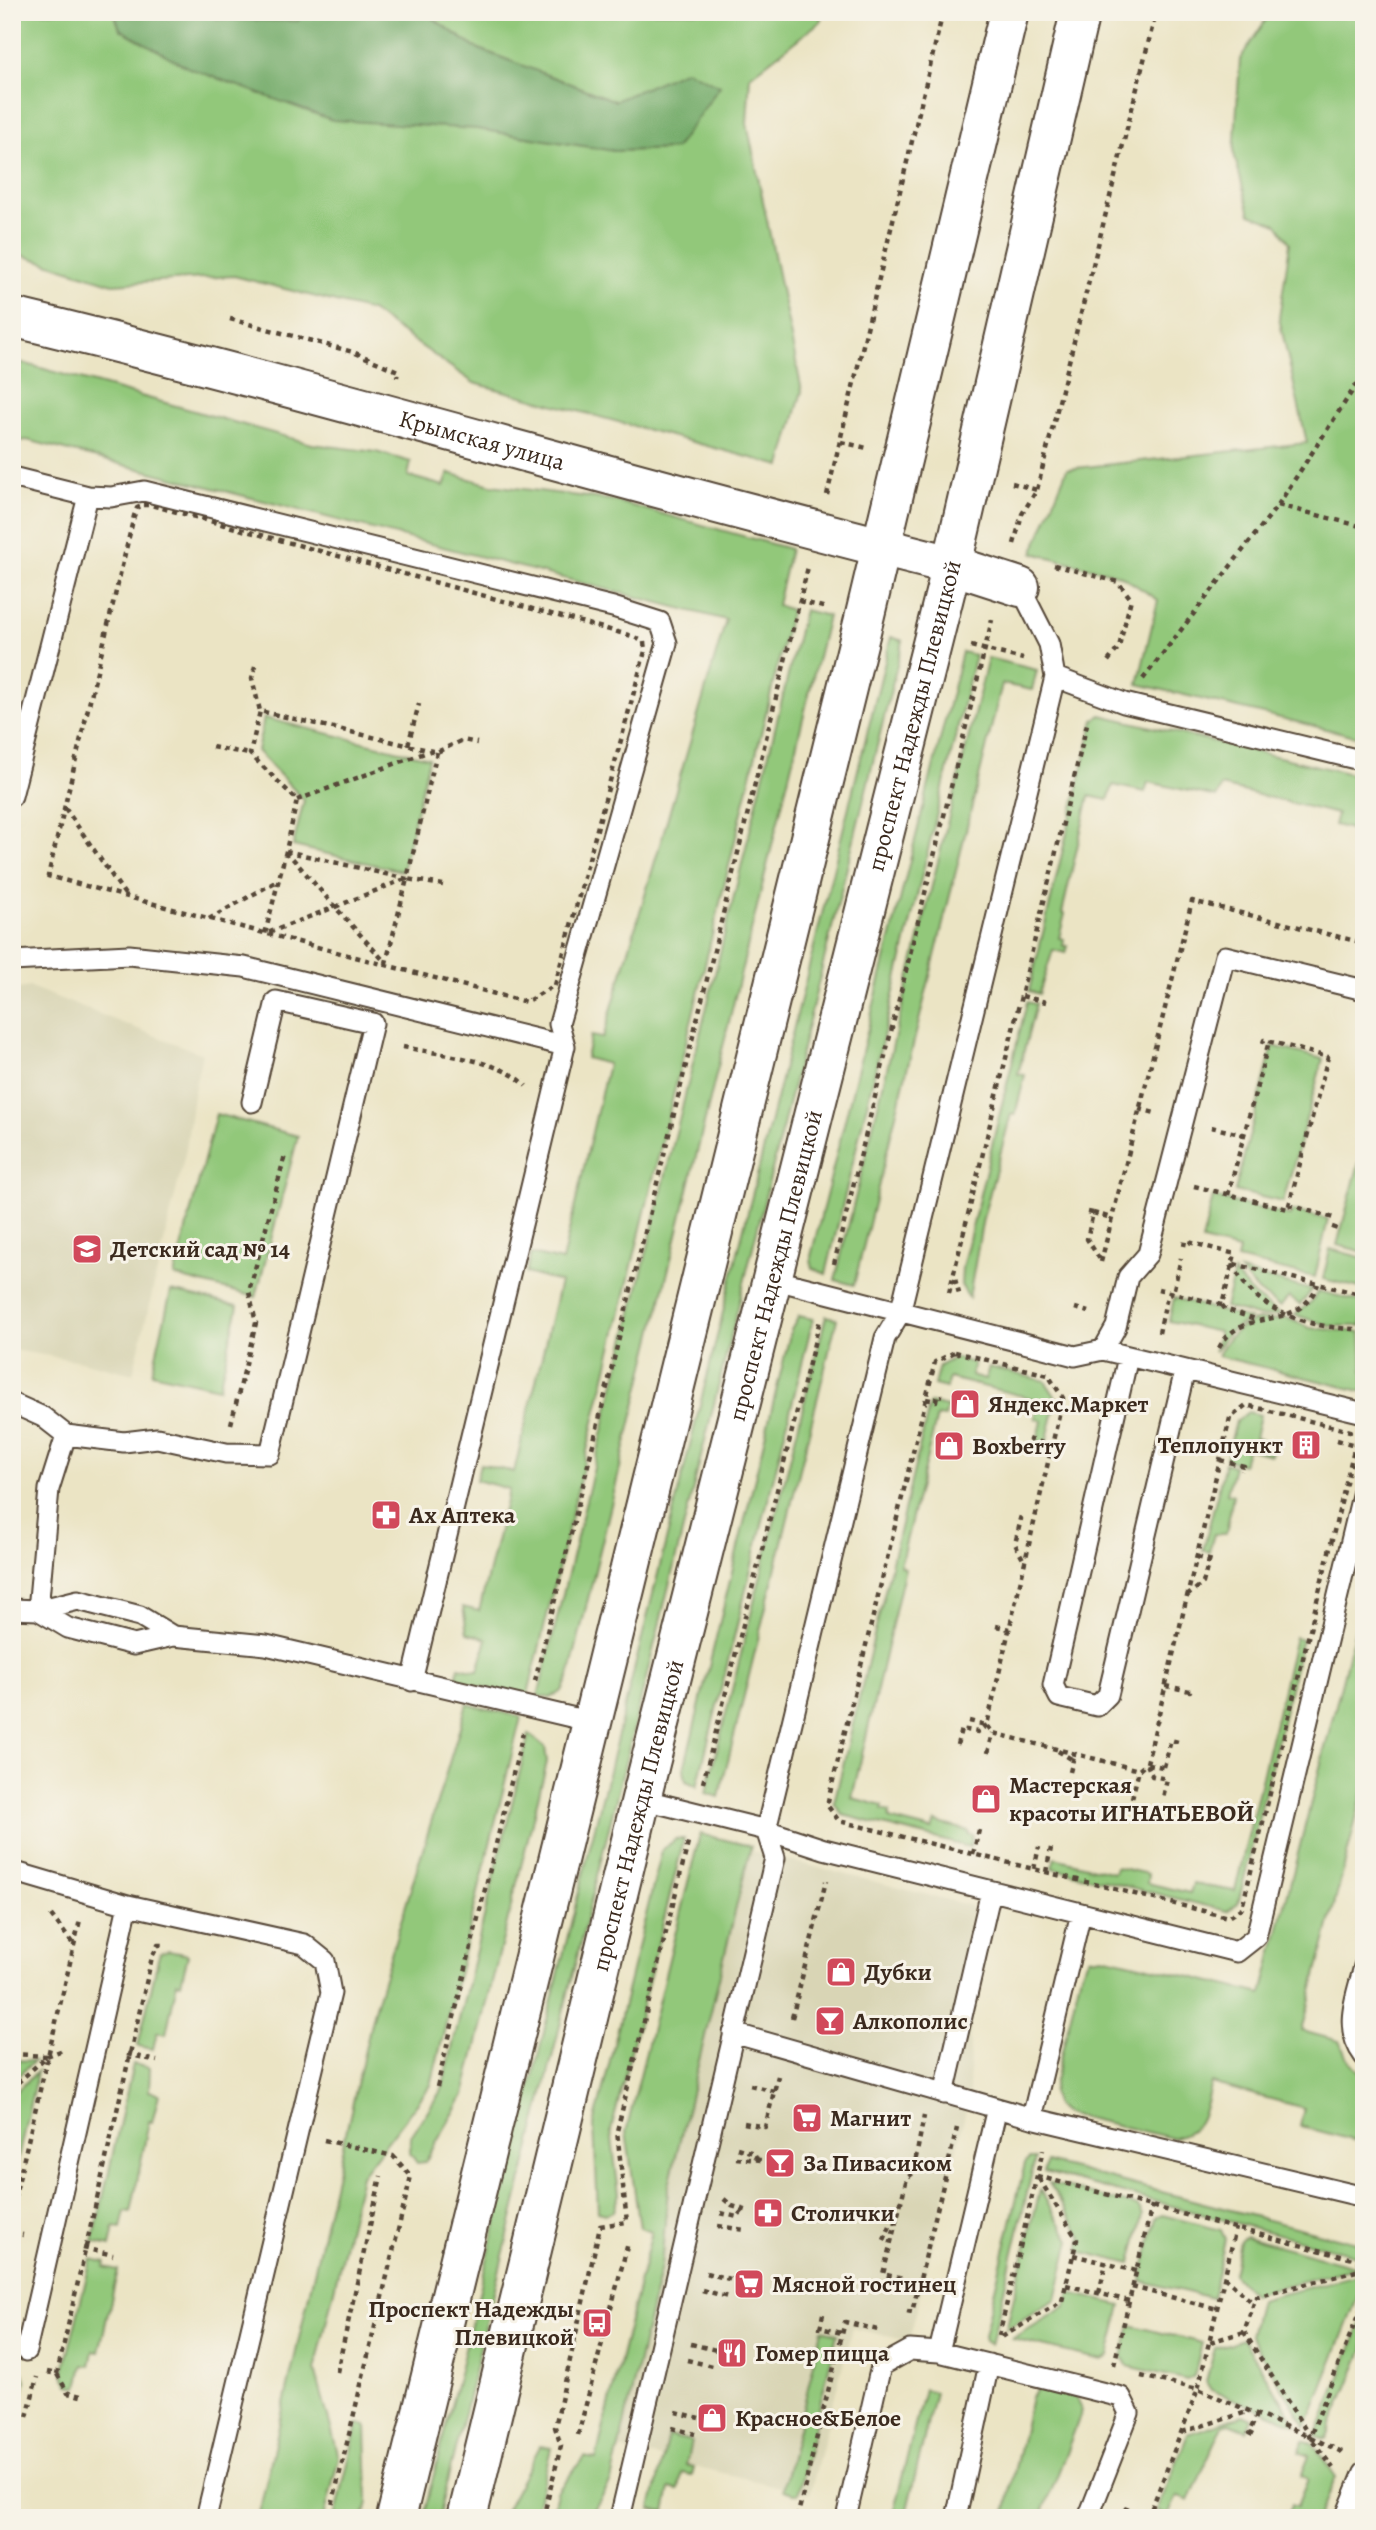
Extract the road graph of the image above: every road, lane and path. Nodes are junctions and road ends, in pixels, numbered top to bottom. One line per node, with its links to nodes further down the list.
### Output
1 (943, 12): 10 (path)
2 (1009, 12): 11 (main road)
3 (1080, 12): 13 (main road, проспект Надежды Плевицкой)
4 (12, 317): 10 (main road, Крымская улица)
5 (1364, 373): 8 (path)
6 (12, 477): 7 (lane)
7 (88, 496): 28 (lane); 46 (lane)
8 (1278, 505): 9 (path); 18 (path)
9 (1364, 527)
10 (818, 530): 11 (main road, Крымская улица); 107 (path)
11 (880, 548): 13 (main road, Крымская улица); 109 (main road)
12 (1051, 564): 15 (path)
13 (952, 565): 14 (main road, Крымская улица); 61 (main road, проспект Надежды Плевицкой)
14 (1020, 587): 17 (lane)
15 (1119, 647)
16 (255, 666): 20 (path)
17 (1055, 677): 18 (lane); 69 (lane)
18 (1124, 703): 27 (lane)
19 (419, 704): 23 (path)
20 (260, 710): 23 (path); 26 (path)
21 (1095, 713): 42 (path)
22 (477, 743): 25 (path)
23 (408, 746): 25 (path)
24 (212, 747): 26 (path)
25 (433, 752): 29 (path); 32 (path)
26 (250, 754): 29 (path)
27 (1364, 761)
28 (12, 796)
29 (297, 800): 31 (path)
30 (64, 808): 35 (path); 35 (path); 40 (path)
31 (286, 851): 32 (path); 33 (path); 36 (path)
32 (407, 878): 34 (path); 36 (path); 40 (path)
33 (278, 881): 37 (path); 38 (path)
34 (443, 885)
35 (126, 897): 37 (path)
36 (335, 906): 38 (path); 40 (path)
37 (209, 919): 38 (path)
38 (265, 934): 40 (path)
39 (12, 961): 46 (lane)
40 (386, 964)
41 (1364, 990): 52 (lane)
42 (1022, 996): 43 (path); 72 (path)
43 (1046, 1002)
44 (1269, 1041): 45 (path); 53 (path); 54 (path)
45 (1263, 1044)
46 (565, 1046): 104 (lane)
47 (403, 1047): 48 (path)
48 (528, 1096)
49 (252, 1102): 89 (lane)
50 (285, 1155): 89 (path)
51 (1124, 1169): 52 (path)
52 (1168, 1179): 53 (path); 74 (lane)
53 (1228, 1195): 54 (path)
54 (1289, 1205): 56 (path)
55 (1112, 1218): 59 (path)
56 (1334, 1218)
57 (1332, 1227): 58 (path)
58 (1342, 1230)
59 (1101, 1261)
60 (1233, 1264): 62 (path); 63 (path); 65 (path); 70 (path)
61 (772, 1279): 69 (lane); 121 (main road, проспект Надежды Плевицкой)
62 (1318, 1284): 64 (path); 70 (path)
63 (1173, 1293): 65 (path); 75 (path)
64 (1364, 1295)
65 (1222, 1305): 71 (path)
66 (1075, 1308): 68 (path)
67 (1364, 1311): 73 (path)
68 (1088, 1312)
69 (900, 1313): 72 (lane); 122 (lane)
70 (1289, 1316): 71 (path); 73 (path)
71 (1255, 1319): 78 (path)
72 (942, 1324): 74 (lane); 76 (path)
73 (1363, 1329)
74 (1103, 1350): 75 (lane)
75 (1128, 1357): 77 (lane); 77 (lane)
76 (935, 1362)
77 (1185, 1370): 78 (lane)
78 (1222, 1379): 82 (lane); 83 (path)
79 (927, 1396): 80 (path)
80 (939, 1396)
81 (12, 1403): 84 (lane)
82 (1364, 1413)
83 (1230, 1418)
84 (66, 1435): 89 (lane); 99 (lane)
85 (1031, 1438): 87 (path)
86 (1333, 1439): 88 (path)
87 (1052, 1445)
88 (1355, 1445)
89 (226, 1453)
90 (1220, 1460): 91 (path)
91 (1242, 1471)
92 (1364, 1487): 135 (lane)
93 (1034, 1522): 95 (path)
94 (1197, 1557): 96 (path)
95 (1025, 1561)
96 (1187, 1596)
97 (12, 1609): 99 (lane)
98 (1006, 1609): 100 (path)
99 (38, 1610): 103 (lane); 103 (lane)
100 (1014, 1610)
101 (996, 1626): 102 (path)
102 (1009, 1629)
103 (173, 1636): 104 (lane)
104 (412, 1681): 107 (lane)
105 (1166, 1686): 106 (path)
106 (1191, 1686)
107 (528, 1709): 109 (lane); 145 (path)
108 (969, 1721): 112 (path)
109 (592, 1722): 229 (main road)
110 (993, 1734): 114 (path)
111 (1179, 1738): 120 (path)
112 (957, 1745)
113 (1058, 1750): 116 (path)
114 (988, 1752)
115 (1074, 1752): 116 (path)
116 (1073, 1760): 118 (path)
117 (1139, 1770): 119 (path)
118 (1070, 1772)
119 (1132, 1798)
120 (1163, 1798)
121 (641, 1799): 122 (lane); 230 (main road, проспект Надежды Плевицкой)
122 (766, 1830): 131 (lane); 140 (lane)
123 (979, 1830): 126 (path)
124 (1038, 1847): 127 (path)
125 (1051, 1848): 129 (path)
126 (973, 1854)
127 (1034, 1869)
128 (12, 1871): 132 (lane)
129 (1046, 1872)
130 (826, 1885): 139 (path)
131 (990, 1891): 135 (lane); 149 (lane)
132 (128, 1905): 155 (lane); 199 (lane)
133 (46, 1909): 136 (path)
134 (78, 1910): 136 (path)
135 (1080, 1913): 153 (lane)
136 (74, 1944): 142 (path)
137 (173, 1944): 206 (path)
138 (1364, 1966): 143 (lane)
139 (791, 2022)
140 (733, 2033): 149 (lane); 231 (lane)
141 (12, 2054): 142 (path)
142 (47, 2056): 146 (path); 159 (path)
143 (1364, 2056)
144 (778, 2076): 148 (path)
145 (437, 2087)
146 (12, 2088)
147 (761, 2088): 148 (path)
148 (776, 2092): 154 (path)
149 (944, 2094): 151 (lane)
150 (924, 2105): 183 (path)
151 (997, 2108): 153 (lane); 200 (lane)
152 (960, 2114): 191 (path)
153 (1032, 2118): 161 (lane)
154 (736, 2121)
155 (297, 2134): 227 (lane); 228 (path)
156 (746, 2151): 157 (path)
157 (728, 2156)
158 (12, 2175): 159 (path)
159 (20, 2176): 164 (path)
160 (381, 2176): 204 (path)
161 (1364, 2197)
162 (732, 2206): 165 (path)
163 (1152, 2206): 169 (path); 172 (path); 176 (path)
164 (12, 2208)
165 (749, 2211)
166 (737, 2217): 167 (path)
167 (727, 2225)
168 (890, 2226): 170 (path)
169 (1236, 2228): 173 (path); 178 (path)
170 (884, 2241)
171 (628, 2243): 218 (path)
172 (1073, 2255): 174 (path); 180 (path)
173 (1364, 2262)
174 (1106, 2263): 176 (path); 184 (path)
175 (1364, 2269): 188 (path)
176 (1136, 2271): 181 (path)
177 (699, 2272): 179 (path)
178 (1224, 2277): 188 (path); 189 (path)
179 (733, 2280)
180 (1066, 2285): 184 (path); 196 (path)
181 (1132, 2287): 187 (path); 189 (path)
182 (696, 2288): 185 (path)
183 (886, 2291)
184 (1099, 2293): 187 (path)
185 (728, 2297)
186 (1364, 2300): 220 (path)
187 (1129, 2301): 205 (path)
188 (1252, 2302): 192 (path)
189 (1217, 2309): 197 (path)
190 (823, 2314): 193 (path)
191 (909, 2325)
192 (1244, 2332): 197 (path); 220 (path)
193 (842, 2333): 194 (path); 225 (path)
194 (892, 2334)
195 (687, 2343): 198 (path)
196 (1006, 2343)
197 (1209, 2343): 208 (path)
198 (716, 2350)
199 (26, 2351)
200 (939, 2352): 202 (lane); 232 (lane)
201 (683, 2358): 203 (path)
202 (989, 2364): 233 (lane); 234 (lane)
203 (712, 2366)
204 (337, 2372)
205 (1125, 2372)
206 (58, 2374): 209 (path); 213 (path)
207 (1137, 2375): 208 (path)
208 (1198, 2389): 211 (path); 216 (path)
209 (81, 2396)
210 (667, 2410): 214 (path)
211 (1248, 2411): 212 (path); 216 (path)
212 (1257, 2415): 219 (path); 220 (path)
213 (27, 2417)
214 (699, 2418)
215 (664, 2427): 217 (path)
216 (1181, 2432): 226 (path)
217 (695, 2434)
218 (578, 2435)
219 (1253, 2435)
220 (1310, 2437): 221 (path); 223 (path)
221 (1347, 2458)
222 (1364, 2472): 235 (lane)
223 (1339, 2477)
224 (1120, 2505): 226 (path)
225 (799, 2517)
226 (1149, 2517)
227 (206, 2518)
228 (328, 2518)
229 (396, 2518)
230 (467, 2518)
231 (620, 2518)
232 (846, 2518)
233 (956, 2518)
234 (1088, 2518)
235 (1345, 2518)

